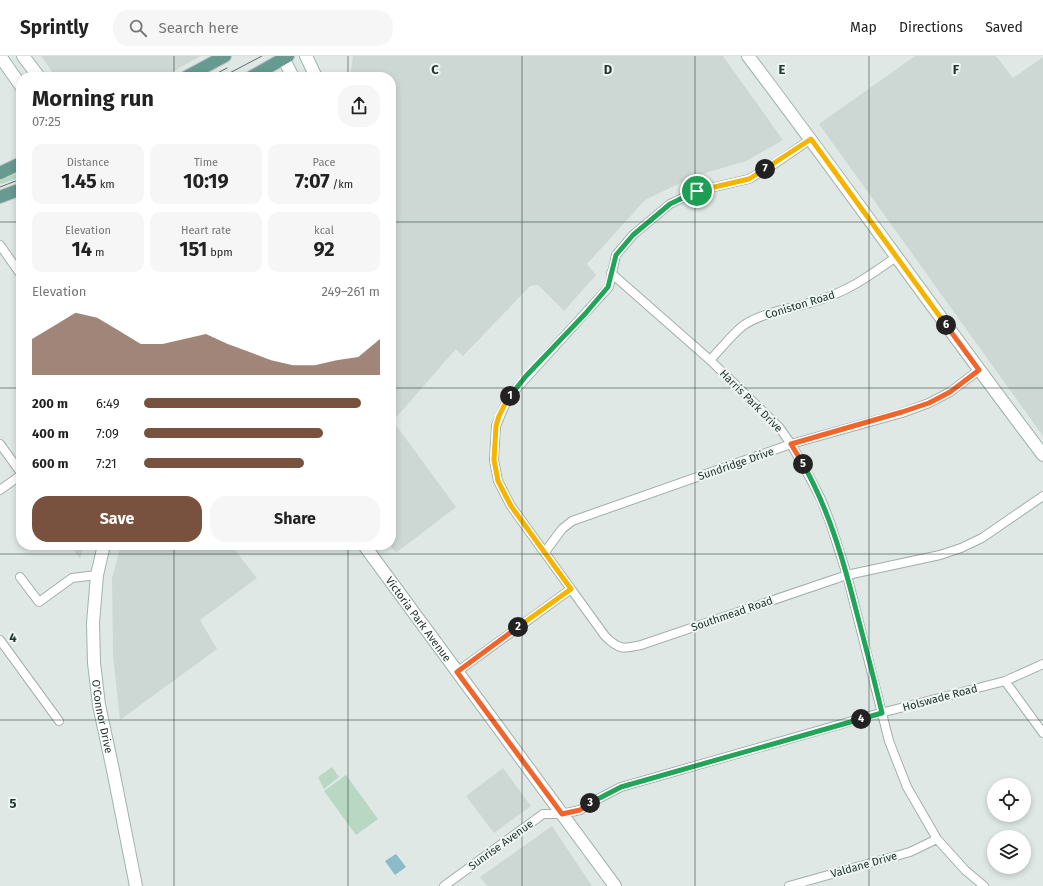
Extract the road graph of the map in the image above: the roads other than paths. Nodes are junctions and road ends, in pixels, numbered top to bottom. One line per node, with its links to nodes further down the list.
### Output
1 (0, 56): 12 (main road)
2 (23, 56): 7 (main road)
3 (224, 56): 8 (main road)
4 (306, 56): 11 (main road)
5 (748, 56): 13 (main road)
6 (284, 57): 9 (main road); 10 (main road)
7 (35, 72)
8 (195, 72)
9 (259, 72)
10 (291, 72)
11 (314, 72)
12 (16, 79)
13 (811, 139): 19 (main road); 21 (street, Southmead Road)
14 (16, 165): 15 (main road)
15 (0, 173)
16 (16, 191): 17 (main road)
17 (0, 197)
18 (0, 245): 20 (street)
19 (896, 257): 22 (street, Coniston Road); 23 (main road)
20 (16, 267)
21 (611, 273): 22 (street, Harris Park Drive); 33 (street, Southmead Road)
22 (710, 360): 25 (street, Harris Park Drive)
23 (979, 370): 25 (street, Sundridge Drive); 26 (main road)
24 (0, 444): 27 (street)
25 (791, 444): 33 (street, Sundridge Drive); 35 (street, Harris Park Drive)
26 (1043, 455)
27 (16, 467)
28 (16, 478): 29 (street)
29 (0, 490)
30 (1043, 496): 35 (street, Southmead Road)
31 (103, 550): 34 (main road, O'Connor Drive)
32 (368, 550): 40 (main road, Victoria Park Avenue)
33 (545, 552): 37 (street, Southmead Road)
34 (98, 575): 36 (street); 47 (main road, O'Connor Drive)
35 (847, 575): 37 (street, Southmead Road); 42 (street, Harris Park Drive)
36 (20, 578)
37 (571, 589): 40 (street)
38 (0, 640): 43 (street)
39 (1043, 664): 41 (street, Holswade Road)
40 (457, 672): 45 (main road, Victoria Park Avenue)
41 (1005, 681): 42 (street, Holswade Road); 44 (street)
42 (882, 713): 45 (street, Holswade Road); 46 (street, Harris Park Drive)
43 (59, 721)
44 (1043, 733)
45 (562, 814): 48 (street, Sunrise Avenue); 49 (main road, Victoria Park Avenue)
46 (937, 839): 50 (street, Valdane Drive); 51 (street, Harris Park Drive)
47 (136, 886)
48 (444, 886)
49 (615, 886)
50 (789, 886)
51 (984, 886)

